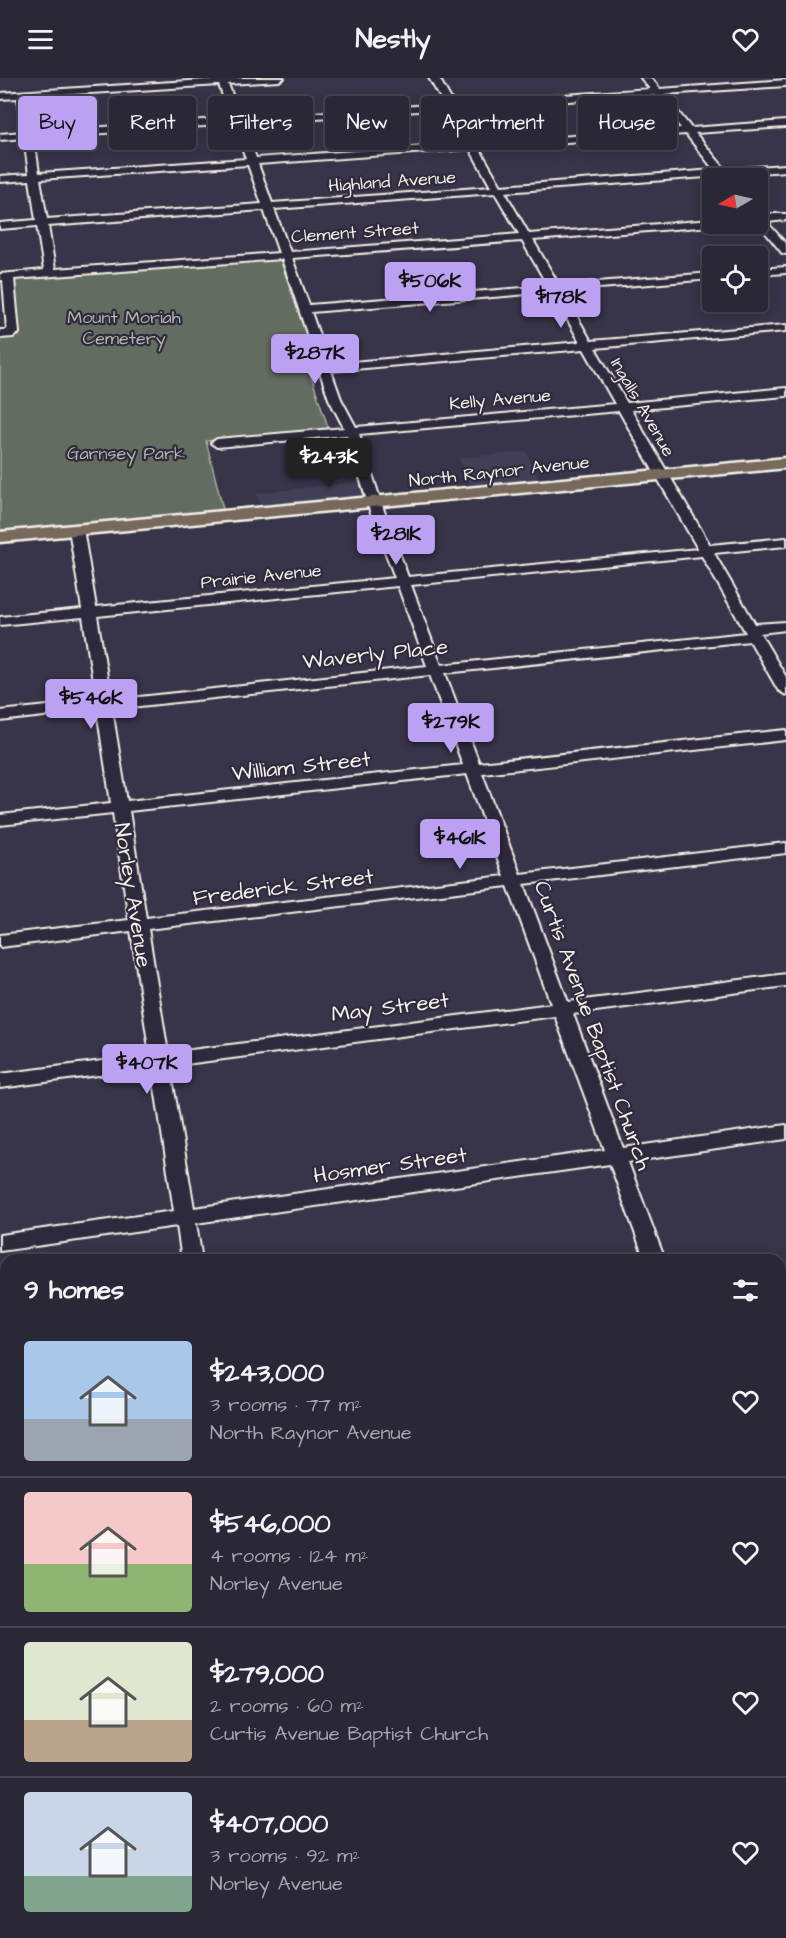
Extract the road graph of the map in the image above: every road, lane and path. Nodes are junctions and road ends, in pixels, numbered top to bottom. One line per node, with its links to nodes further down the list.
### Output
1 (279, 78): 5 (street)
2 (434, 78): 12 (street, Ingalls Avenue)
3 (646, 78): 8 (street)
4 (159, 82): 5 (street); 9 (street)
5 (223, 82): 11 (street, Curtis Avenue Baptist Church)
6 (10, 83): 9 (street)
7 (786, 83): 8 (street)
8 (657, 92): 13 (street); 20 (street)
9 (17, 95): 10 (street); 14 (street)
10 (0, 96)
11 (228, 96)
12 (444, 96)
13 (566, 98)
14 (18, 99)
15 (421, 108): 16 (street)
16 (313, 116)
17 (208, 123): 19 (street)
18 (786, 124): 20 (street)
19 (97, 130)
20 (688, 131): 23 (street); 29 (street)
21 (18, 136): 22 (street)
22 (0, 137)
23 (566, 140)
24 (30, 150): 32 (street)
25 (248, 150): 28 (street, Curtis Avenue Baptist Church)
26 (421, 150): 28 (street)
27 (475, 150): 35 (street, Ingalls Avenue)
28 (252, 162): 32 (street); 36 (street, Curtis Avenue Baptist Church)
29 (718, 168)
30 (786, 168): 31 (street, Highland Avenue)
31 (768, 170)
32 (35, 177): 34 (street); 39 (street)
33 (702, 177): 35 (street, Highland Avenue)
34 (0, 180)
35 (498, 189): 36 (street, Highland Avenue); 43 (street, Ingalls Avenue)
36 (269, 207): 39 (street, Highland Avenue); 45 (street, Curtis Avenue Baptist Church)
37 (786, 217): 38 (street)
38 (768, 218)
39 (42, 223): 41 (street, Highland Avenue); 48 (street)
40 (702, 224): 43 (street, Clement Street)
41 (0, 226)
42 (768, 230): 44 (street)
43 (525, 237): 45 (street, Clement Street); 51 (street, Ingalls Avenue)
44 (786, 251)
45 (286, 255): 48 (street, Clement Street); 52 (street, Curtis Avenue Baptist Church)
46 (786, 270): 47 (street)
47 (768, 271)
48 (50, 273): 49 (street, Clement Street)
49 (4, 276): 54 (street)
50 (702, 277): 51 (street)
51 (554, 289): 52 (street); 55 (street, Ingalls Avenue)
52 (303, 309): 56 (street, Curtis Avenue Baptist Church)
53 (786, 328): 55 (street)
54 (0, 334)
55 (587, 344): 56 (street); 58 (street, Ingalls Avenue)
56 (325, 368): 59 (street, Curtis Avenue Baptist Church)
57 (786, 392): 58 (street, Kelly Avenue)
58 (622, 406): 59 (street, Kelly Avenue); 62 (street, Ingalls Avenue)
59 (352, 431): 60 (street, Kelly Avenue); 63 (street, Curtis Avenue Baptist Church)
60 (217, 443)
61 (786, 463): 62 (main road, North Raynor Avenue)
62 (661, 474): 63 (main road, North Raynor Avenue); 67 (street, Ingalls Avenue)
63 (376, 503): 64 (main road, North Raynor Avenue); 68 (street, Curtis Avenue Baptist Church)
64 (76, 530): 65 (main road, North Raynor Avenue); 69 (street, Norley Avenue)
65 (0, 537)
66 (786, 542): 67 (street, Prairie Avenue)
67 (705, 551): 68 (street, Prairie Avenue); 72 (street, Ingalls Avenue)
68 (404, 582): 69 (street, Prairie Avenue); 73 (street, Curtis Avenue Baptist Church)
69 (89, 612): 70 (street, Prairie Avenue); 75 (street, Norley Avenue)
70 (0, 621)
71 (786, 626): 72 (street, Waverly Place)
72 (753, 633): 73 (street, Waverly Place); 74 (street, Ingalls Avenue)
73 (436, 669): 75 (street, Waverly Place); 78 (street, Curtis Avenue Baptist Church)
74 (786, 690)
75 (104, 705): 76 (street, Waverly Place); 79 (street, Norley Avenue)
76 (0, 716)
77 (786, 735): 78 (street, William Street)
78 (474, 769): 79 (street, William Street); 82 (street, Curtis Avenue Baptist Church)
79 (120, 807): 80 (street, William Street); 83 (street, Norley Avenue)
80 (0, 820)
81 (786, 848): 82 (street, Frederick Street)
82 (516, 881): 83 (street, Frederick Street); 86 (street, Curtis Avenue Baptist Church)
83 (139, 925): 84 (street, Frederick Street); 87 (street, Norley Avenue)
84 (0, 941)
85 (786, 980): 86 (street, May Street)
86 (562, 1008): 87 (street, May Street); 90 (street, Curtis Avenue Baptist Church)
87 (160, 1060): 88 (street, May Street); 91 (street, Norley Avenue)
88 (0, 1082)
89 (786, 1132): 90 (street, Hosmer Street)
90 (616, 1155): 91 (street, Hosmer Street); 94 (street, Curtis Avenue Baptist Church)
91 (184, 1218): 92 (street, Hosmer Street); 93 (street, Norley Avenue)
92 (0, 1243)
93 (191, 1254)
94 (653, 1254)

